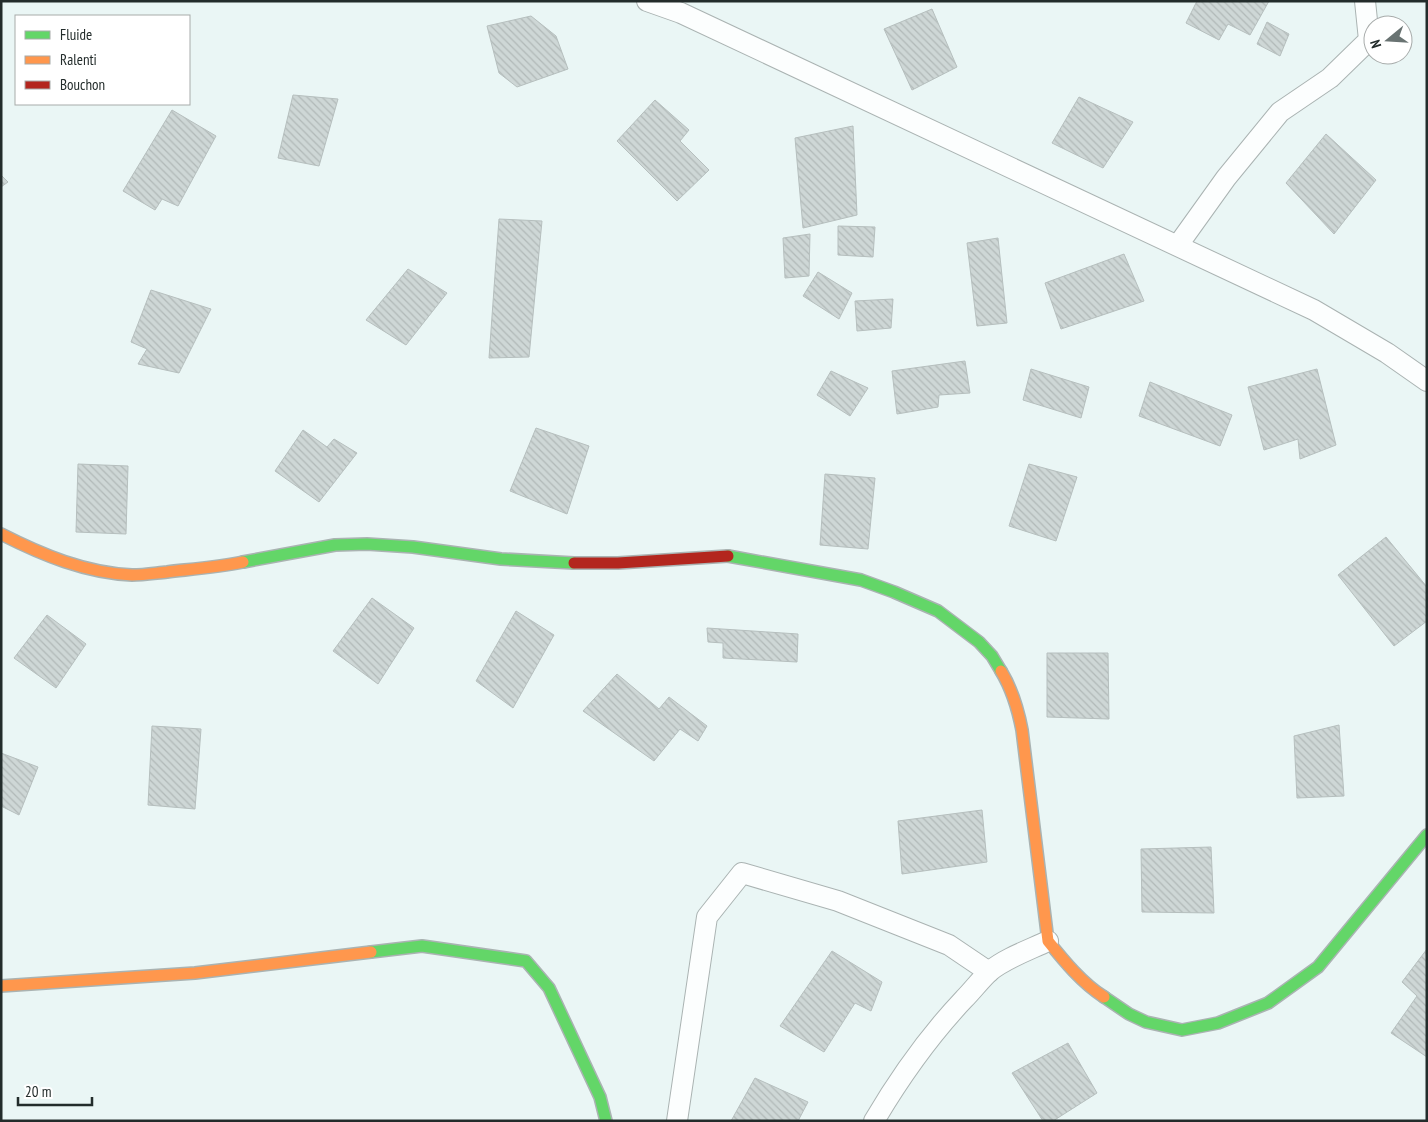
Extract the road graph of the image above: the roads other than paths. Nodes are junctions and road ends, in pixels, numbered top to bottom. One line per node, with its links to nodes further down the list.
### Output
1 (647, 1): 4 (street)
2 (698, 1): 4 (street)
3 (1365, 1): 5 (street)
4 (681, 13): 5 (street)
5 (1178, 245): 6 (street)
6 (1427, 381)
7 (1, 534): 9 (street)
8 (1427, 835): 9 (street)
9 (1048, 942): 10 (street)
10 (989, 972): 13 (street); 14 (street)
11 (1, 986): 12 (street)
12 (606, 1121)
13 (677, 1121)
14 (874, 1121)

